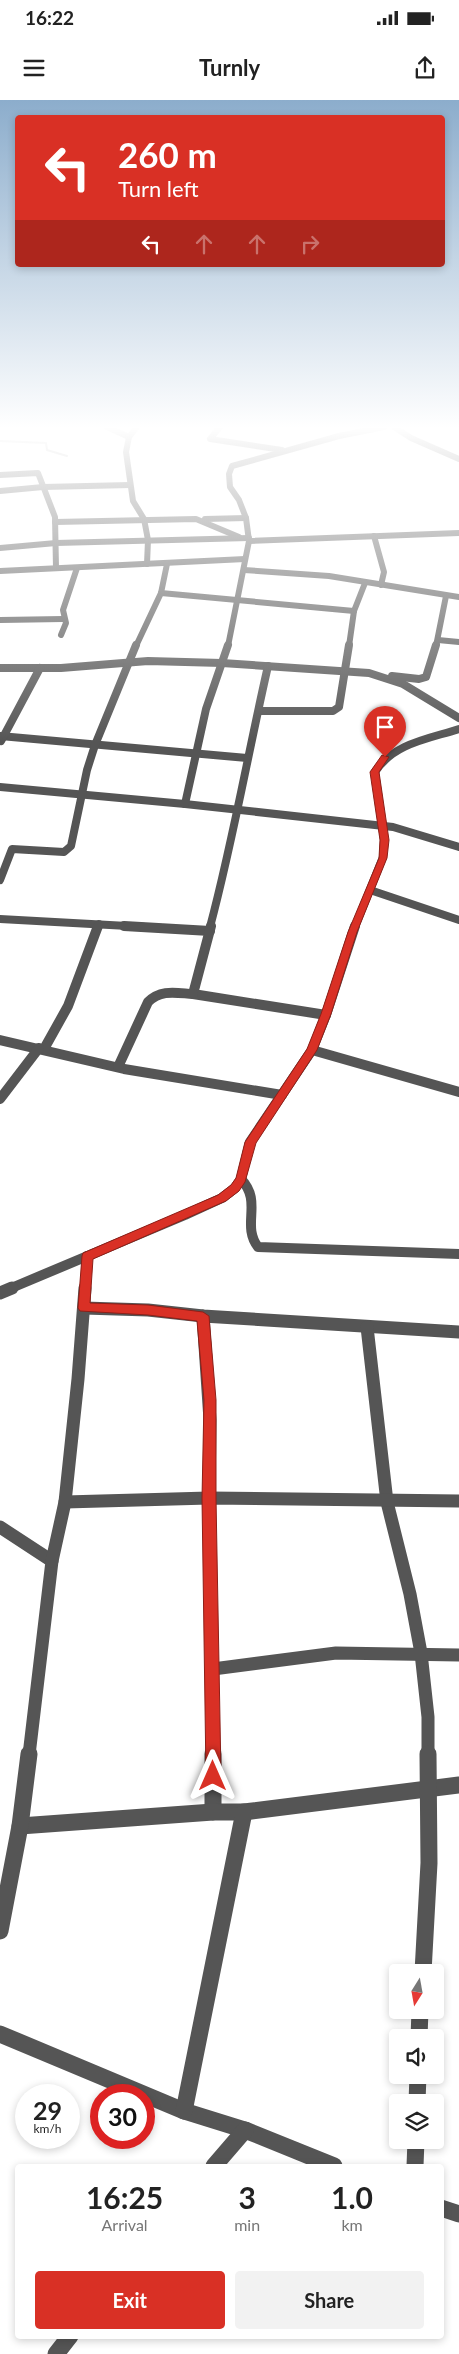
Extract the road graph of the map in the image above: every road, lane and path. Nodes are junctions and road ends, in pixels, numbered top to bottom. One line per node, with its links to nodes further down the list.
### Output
1 (55, 532): 10 (street)
2 (146, 532): 9 (street)
3 (227, 532): 7 (street)
4 (248, 532): 8 (street)
5 (459, 533): 6 (street)
6 (374, 536): 8 (street); 21 (street)
7 (240, 538): 8 (street); 9 (street)
8 (249, 539): 12 (street)
9 (148, 540): 10 (street); 13 (street)
10 (56, 543): 11 (street); 15 (street)
11 (0, 548)
12 (245, 559): 14 (street); 18 (street)
13 (147, 564): 14 (street); 16 (street)
14 (167, 564): 22 (street)
15 (56, 568): 16 (street); 17 (street)
16 (76, 568): 27 (street)
17 (2, 570): 19 (street)
18 (244, 570): 20 (street); 25 (street)
19 (0, 580)
20 (365, 583): 21 (street); 26 (street)
21 (381, 586): 23 (street)
22 (161, 592): 25 (street); 32 (street)
23 (446, 596): 24 (street); 30 (street)
24 (459, 597)
25 (238, 598): 26 (street); 33 (street)
26 (354, 611): 37 (street)
27 (64, 619): 28 (street); 29 (street)
28 (0, 620)
29 (61, 635)
30 (438, 640): 31 (street); 38 (street)
31 (459, 642)
32 (128, 662): 33 (street); 36 (street); 43 (street)
33 (222, 663): 34 (street); 44 (street)
34 (268, 666): 37 (street); 39 (street)
35 (0, 668): 36 (street)
36 (40, 668): 42 (street)
37 (343, 672): 38 (street); 39 (street)
38 (382, 676): 40 (street)
39 (259, 711): 45 (street)
40 (459, 718)
41 (459, 729): 50 (street)
42 (1, 738): 43 (street)
43 (95, 745): 44 (street); 47 (street)
44 (195, 754): 45 (street); 48 (street)
45 (247, 758): 49 (street)
46 (0, 787): 47 (street)
47 (81, 794): 48 (street); 53 (street)
48 (185, 804): 49 (street)
49 (238, 810): 50 (street); 59 (street)
50 (383, 827): 51 (street); 55 (street)
51 (459, 847)
52 (0, 849): 53 (street)
53 (12, 849): 54 (street)
54 (0, 880)
55 (370, 890): 57 (street); 61 (street)
56 (0, 919): 58 (street)
57 (459, 920)
58 (99, 924): 59 (street); 63 (street)
59 (210, 931): 60 (street)
60 (192, 994): 61 (street); 65 (street)
61 (326, 1014): 64 (street)
62 (0, 1040): 63 (street)
63 (42, 1049): 65 (street); 68 (street)
64 (312, 1050): 66 (street); 67 (street)
65 (118, 1067): 67 (street)
66 (459, 1092)
67 (282, 1095): 69 (street)
68 (0, 1099)
69 (241, 1179): 70 (street); 71 (street)
70 (459, 1254)
71 (87, 1256): 72 (street); 73 (street)
72 (0, 1292)
73 (84, 1308): 74 (street); 79 (street)
74 (203, 1316): 75 (street); 77 (street)
75 (367, 1327): 76 (street); 80 (street)
76 (459, 1332)
77 (209, 1498): 79 (street); 80 (street); 85 (street)
78 (459, 1501): 80 (street)
79 (65, 1502): 82 (street)
80 (387, 1502): 83 (street)
81 (0, 1527): 82 (street)
82 (52, 1561): 90 (street)
83 (421, 1653): 84 (street); 85 (street); 87 (street)
84 (459, 1655)
85 (213, 1669): 88 (street)
86 (459, 1785): 87 (street)
87 (430, 1787): 89 (street); 93 (street)
88 (213, 1812): 89 (street); 90 (street)
89 (244, 1812): 95 (street)
90 (20, 1826): 91 (street)
91 (3, 1899): 92 (street)
92 (0, 1931)
93 (424, 1964)
94 (0, 2034): 95 (street)
95 (184, 2111): 96 (street)
96 (245, 2130): 98 (street); 99 (street)
97 (416, 2149): 100 (street)
98 (216, 2164)
99 (329, 2164)
100 (415, 2164)
101 (444, 2209): 102 (street)
102 (459, 2214)
103 (68, 2339): 104 (street)
104 (56, 2354)

